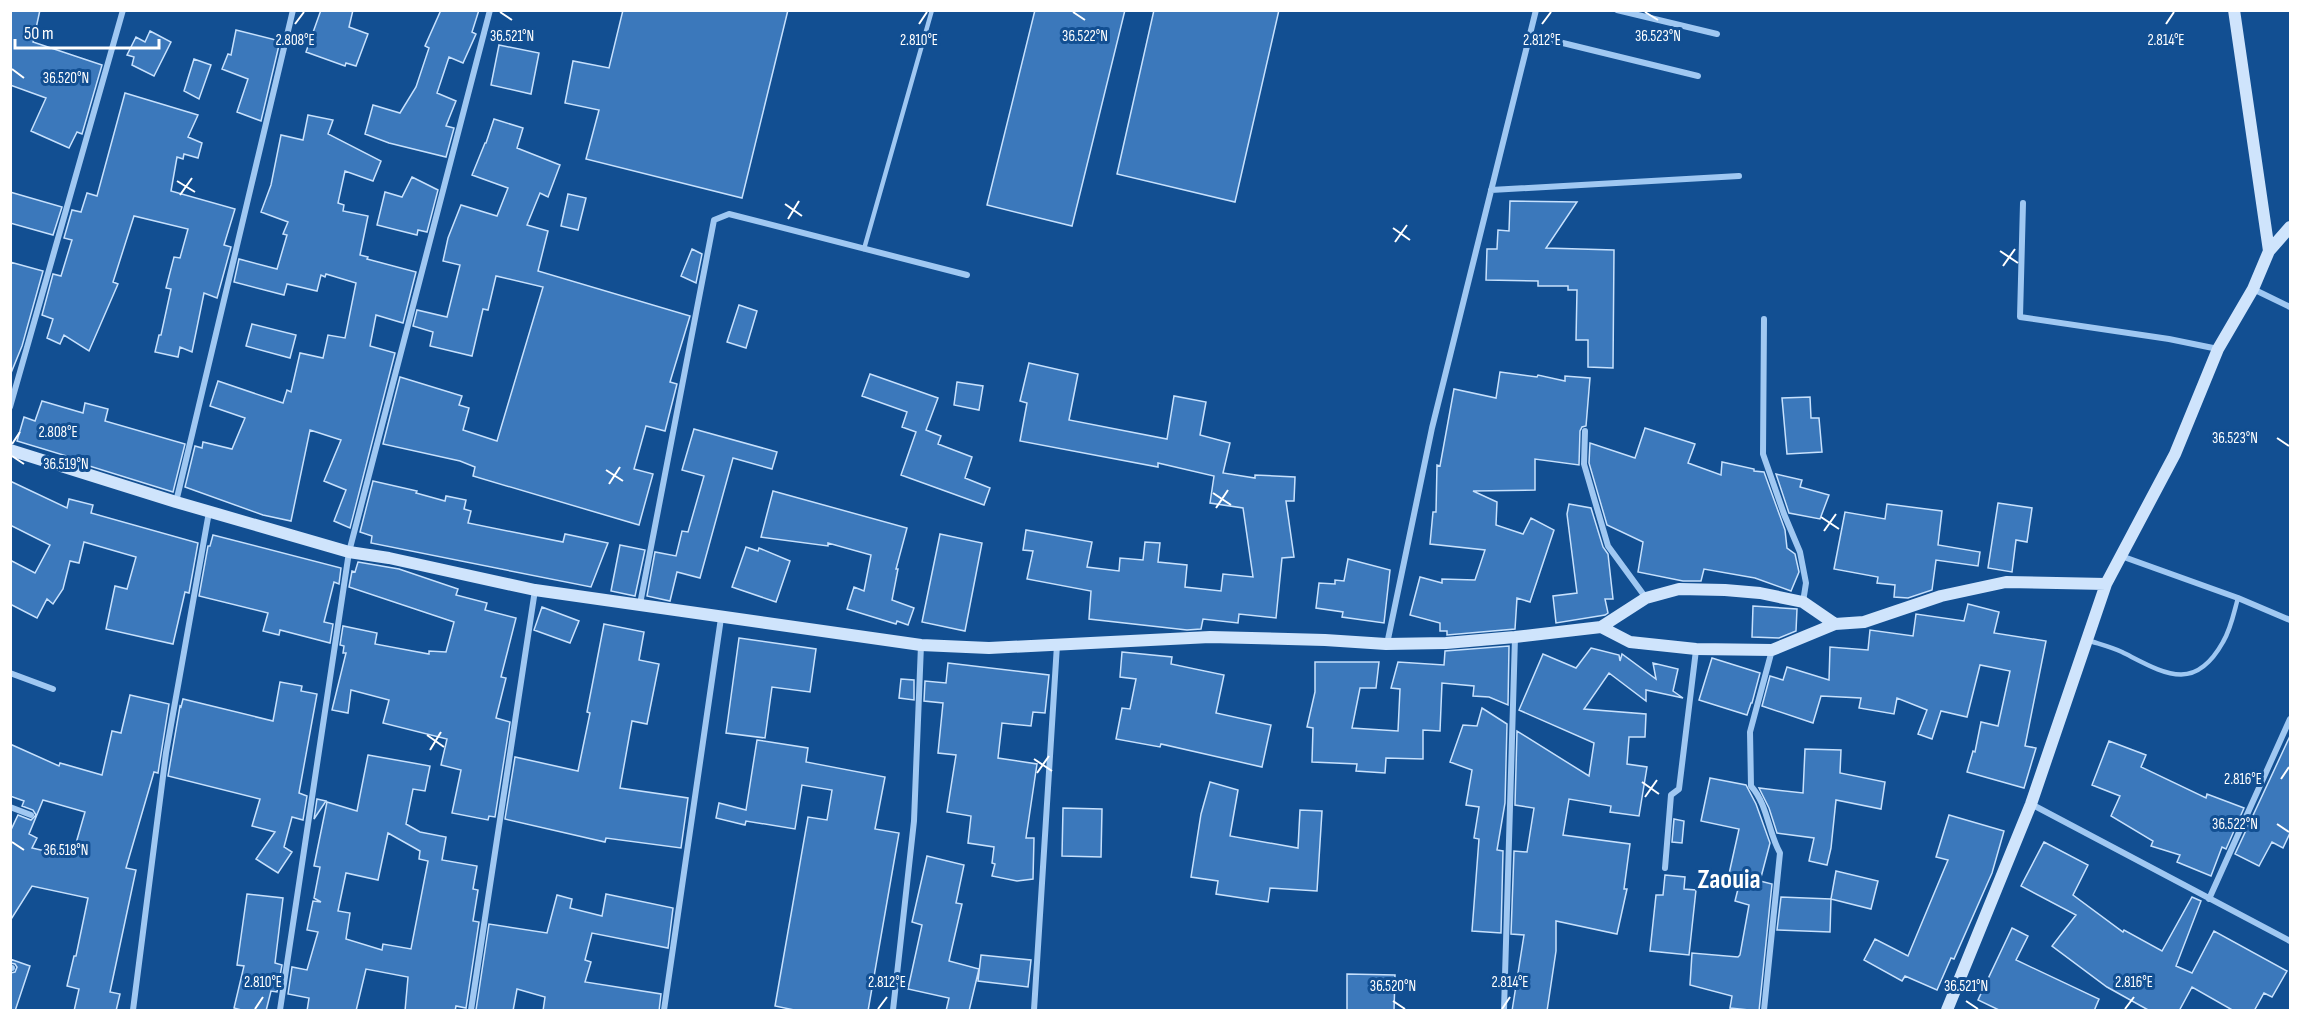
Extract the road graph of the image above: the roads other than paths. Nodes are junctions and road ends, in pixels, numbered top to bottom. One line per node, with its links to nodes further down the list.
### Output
1 (123, 10): 22 (street)
2 (293, 10): 25 (street)
3 (489, 10): 27 (street)
4 (932, 10): 15 (lane)
5 (1536, 10): 9 (street)
6 (1617, 10): 8 (street)
7 (2234, 10): 16 (street)
8 (1717, 34)
9 (1530, 35): 10 (street); 12 (street)
10 (1698, 76)
11 (1739, 176): 12 (street)
12 (1491, 190): 41 (street)
13 (2023, 203): 21 (street)
14 (2290, 227): 16 (street)
15 (864, 249): 17 (street); 34 (street)
16 (2269, 251): 18 (street)
17 (966, 275)
18 (2253, 289): 19 (street); 21 (street)
19 (2290, 307)
20 (1764, 319): 33 (street)
21 (2218, 349): 28 (street)
22 (10, 406)
23 (1585, 431): 31 (street)
24 (10, 450): 25 (street)
25 (176, 502): 26 (street)
26 (210, 512): 27 (street); 55 (street)
27 (349, 552): 30 (street); 56 (street)
28 (2120, 556): 29 (street); 32 (street)
29 (2106, 584): 37 (street); 40 (street)
30 (535, 590): 34 (street); 57 (street)
31 (1646, 598): 33 (street); 38 (street)
32 (2238, 598): 36 (street); 40 (lane)
33 (1803, 602): 37 (street)
34 (640, 604): 35 (street)
35 (721, 618): 42 (street); 58 (street)
36 (2290, 620)
37 (1834, 624): 45 (street)
38 (1601, 627): 39 (street); 44 (street)
39 (1515, 637): 41 (street); 61 (street)
40 (2087, 640): 49 (street)
41 (1386, 644): 43 (street)
42 (921, 645): 43 (street); 59 (street)
43 (1057, 645): 60 (street)
44 (1696, 649): 45 (street); 52 (street)
45 (1772, 650): 62 (street)
46 (10, 673): 47 (street)
47 (53, 689)
48 (2290, 719): 53 (street)
49 (2031, 804): 53 (street); 63 (street)
50 (10, 807): 51 (street)
51 (31, 815)
52 (1665, 868)
53 (2210, 899): 54 (street)
54 (2290, 942)
55 (133, 1011)
56 (280, 1011)
57 (471, 1011)
58 (664, 1011)
59 (893, 1011)
60 (1034, 1011)
61 (1504, 1011)
62 (1764, 1011)
63 (1947, 1011)

